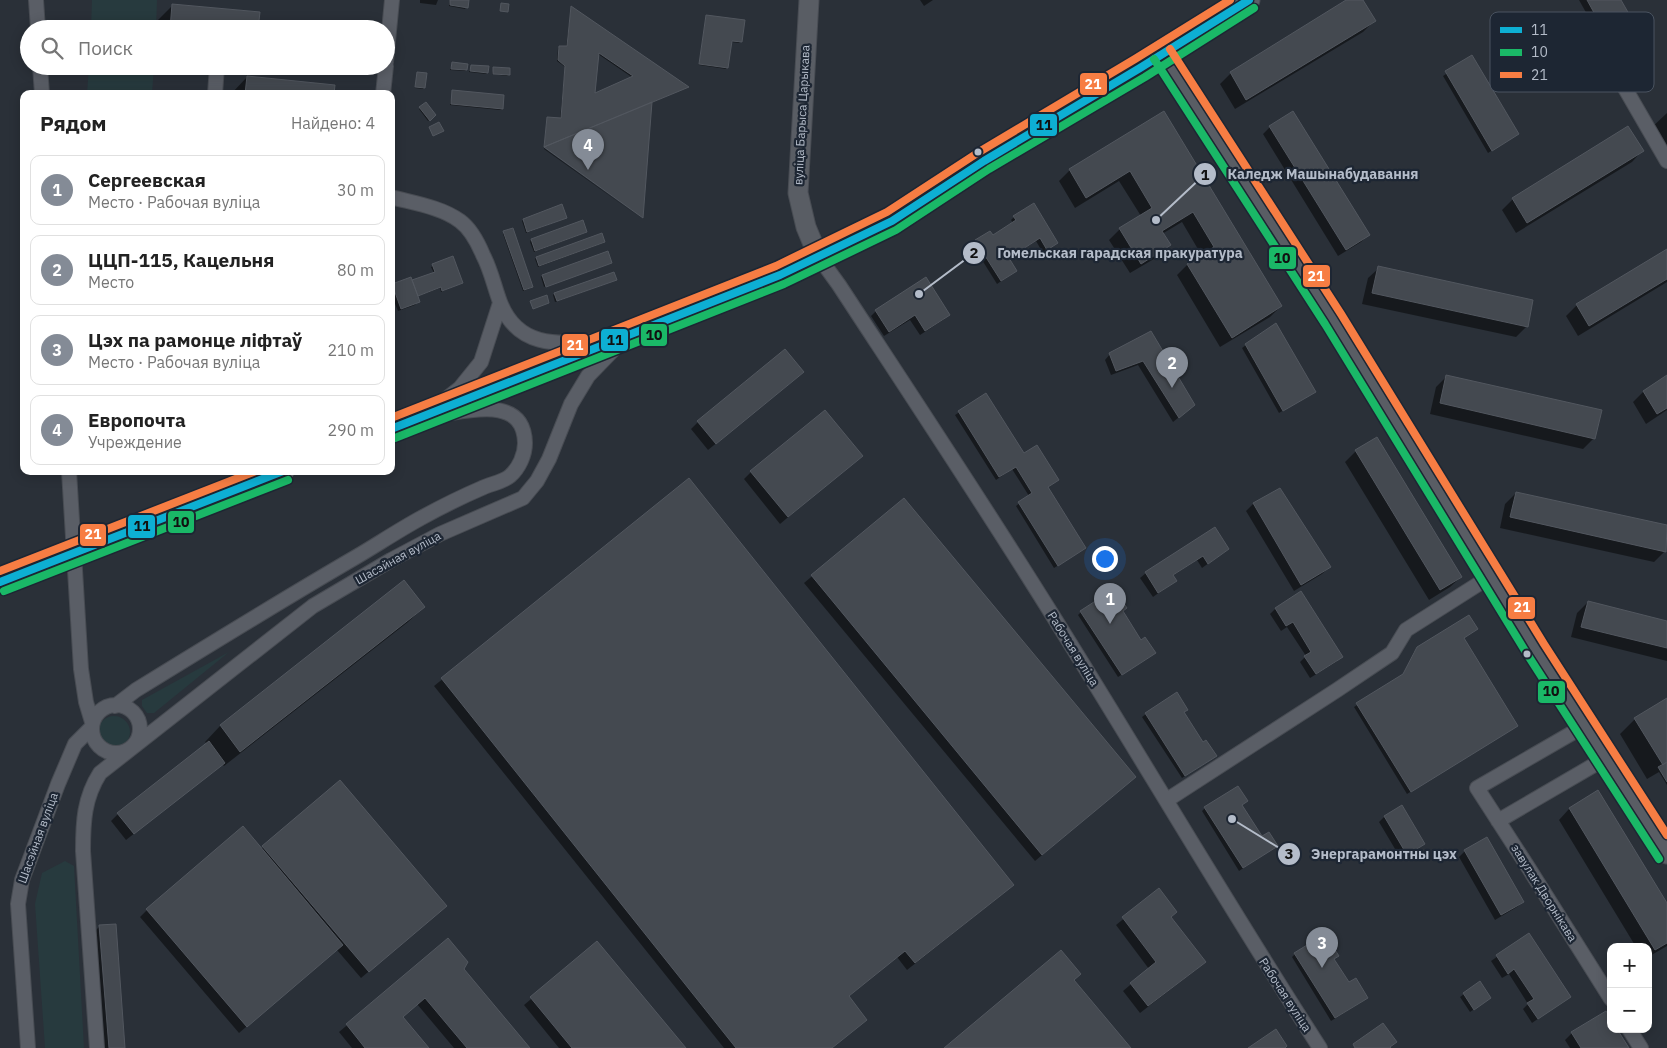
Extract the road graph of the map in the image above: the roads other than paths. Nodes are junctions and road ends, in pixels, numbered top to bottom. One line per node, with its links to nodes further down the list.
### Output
1 (36, 0): 5 (street)
2 (392, 0): 6 (street)
3 (809, 0): 17 (street, вуліца Барыса Царыкава)
4 (1249, 0): 7 (main road)
5 (37, 20)
6 (390, 20)
7 (1162, 54): 17 (main road); 24 (street)
8 (41, 75): 11 (street)
9 (216, 75): 12 (street)
10 (385, 75): 13 (street)
11 (42, 90)
12 (215, 90)
13 (383, 90)
14 (1627, 92): 15 (street)
15 (1667, 161)
16 (395, 198): 18 (street)
17 (818, 256): 19 (main road); 32 (street, Рабочая вуліца)
18 (500, 304): 19 (street); 20 (street)
19 (623, 339): 20 (main road); 30 (street, Шасэйная вуліца)
20 (418, 419): 21 (main road); 27 (street, Шасэйная вуліца)
21 (395, 428)
22 (69, 475): 26 (street)
23 (274, 475): 25 (main road, bridge)
24 (1491, 576): 29 (street); 32 (street)
25 (0, 582)
26 (81, 669): 27 (street); 28 (street)
27 (110, 707): 28 (street, Шасэйная вуліца); 30 (street)
28 (92, 725): 30 (street, Шасэйная вуліца); 37 (street, Шасэйная вуліца)
29 (1586, 725): 31 (street); 33 (street, завулак Дворнікава)
30 (131, 748): 38 (street, Шасэйная вуліца)
31 (1606, 758): 33 (street); 34 (street)
32 (1167, 800): 39 (street, Рабочая вуліца)
33 (1498, 821): 35 (street, завулак Дворнікава)
34 (1667, 854)
35 (1607, 993)
36 (1632, 1033): 40 (street)
37 (28, 1048)
38 (96, 1048)
39 (1320, 1048)
40 (1641, 1048)

